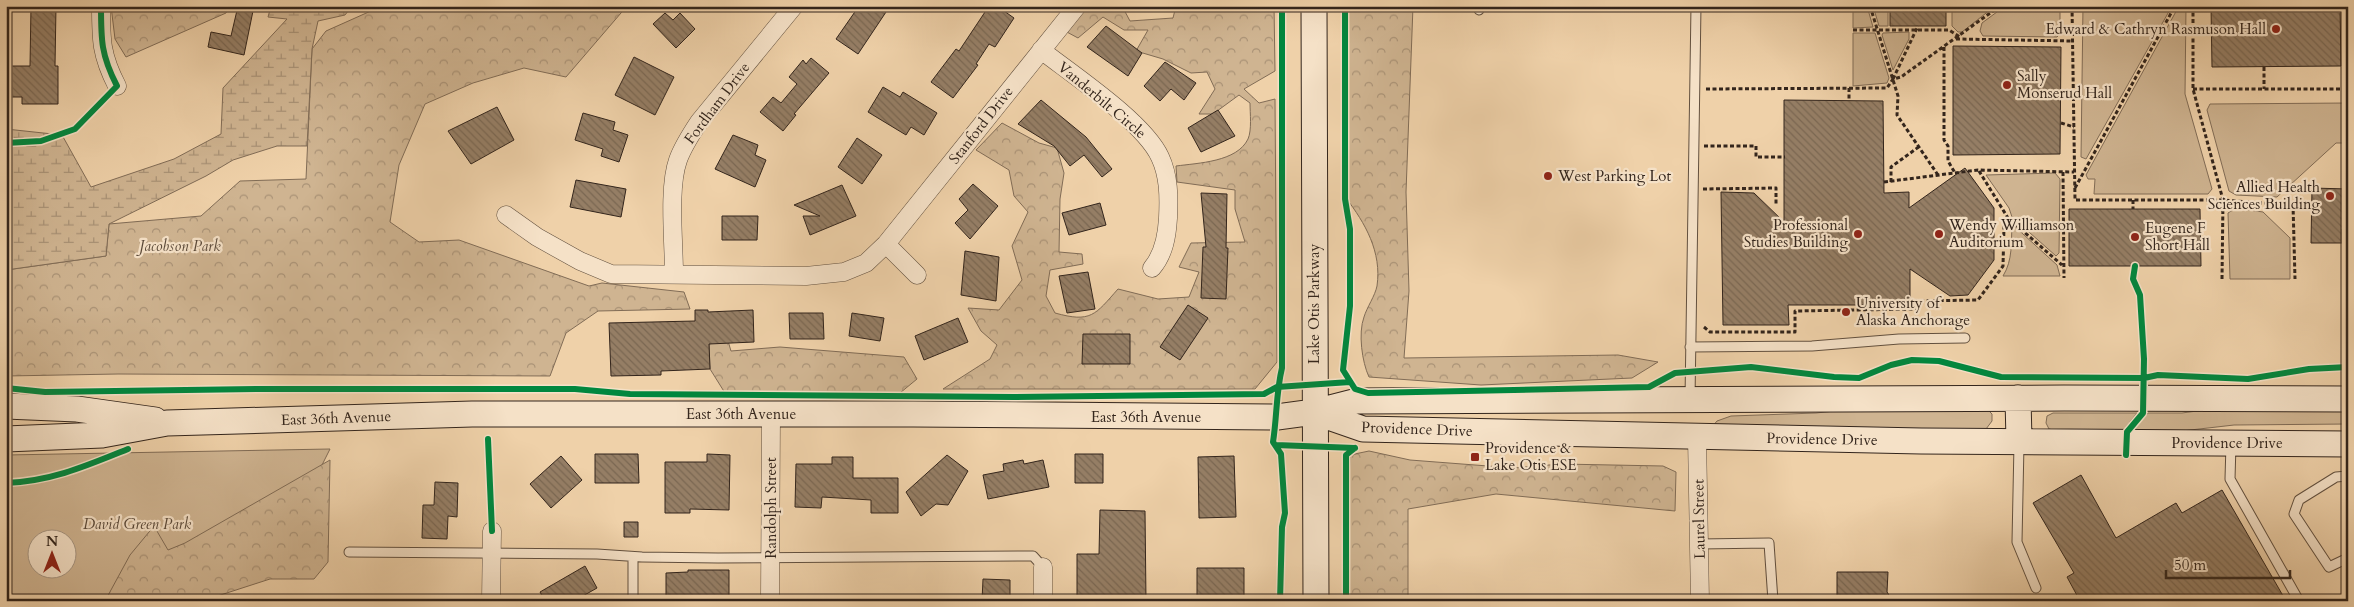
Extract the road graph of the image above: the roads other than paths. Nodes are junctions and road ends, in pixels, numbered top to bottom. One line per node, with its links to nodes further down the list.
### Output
1 (101, 6): 7 (street)
2 (794, 6): 11 (street, Fordham Drive)
3 (1077, 6): 6 (street, Stanford Drive)
4 (1314, 6): 20 (main road, Lake Otis Parkway)
5 (1696, 6): 14 (lane)
6 (1041, 50): 9 (street, Stanford Drive); 10 (street, Vanderbilt Circle)
7 (117, 86)
8 (506, 215): 11 (street, Stanford Drive)
9 (886, 244): 11 (street, Stanford Drive); 12 (street)
10 (1152, 268)
11 (674, 274)
12 (917, 276)
13 (1965, 338): 14 (lane)
14 (1690, 347): 16 (lane)
15 (2018, 398): 17 (main road, Providence Drive); 18 (main road, Providence Drive); 25 (main road)
16 (1690, 399): 18 (main road, Providence Drive); 20 (main road, Providence Drive)
17 (2348, 399)
18 (1784, 400): 23 (main road)
19 (6, 406): 22 (main road, East 36th Avenue)
20 (1314, 412): 21 (main road, East 36th Avenue); 23 (main road, Providence Drive); 42 (main road, Lake Otis Parkway)
21 (771, 414): 22 (main road, East 36th Avenue); 34 (street, Randolph Street)
22 (167, 422): 24 (main road, East 36th Avenue)
23 (1697, 437): 25 (main road, Providence Drive); 30 (street, Laurel Street)
24 (6, 439)
25 (2020, 441): 26 (main road, Providence Drive); 37 (lane)
26 (2231, 443): 27 (main road, Providence Drive); 45 (lane)
27 (2348, 444)
28 (2348, 476): 35 (lane)
29 (492, 531): 32 (street)
30 (1699, 544): 43 (street, Laurel Street); 44 (lane)
31 (349, 552): 32 (lane)
32 (492, 553): 33 (lane); 38 (street)
33 (633, 557): 34 (lane); 39 (lane)
34 (770, 558): 36 (lane); 40 (street, Randolph Street)
35 (2348, 558)
36 (1043, 567): 41 (street)
37 (2036, 588)
38 (492, 601)
39 (633, 601)
40 (770, 601)
41 (1043, 601)
42 (1316, 601)
43 (1700, 601)
44 (1773, 601)
45 (2299, 601)

